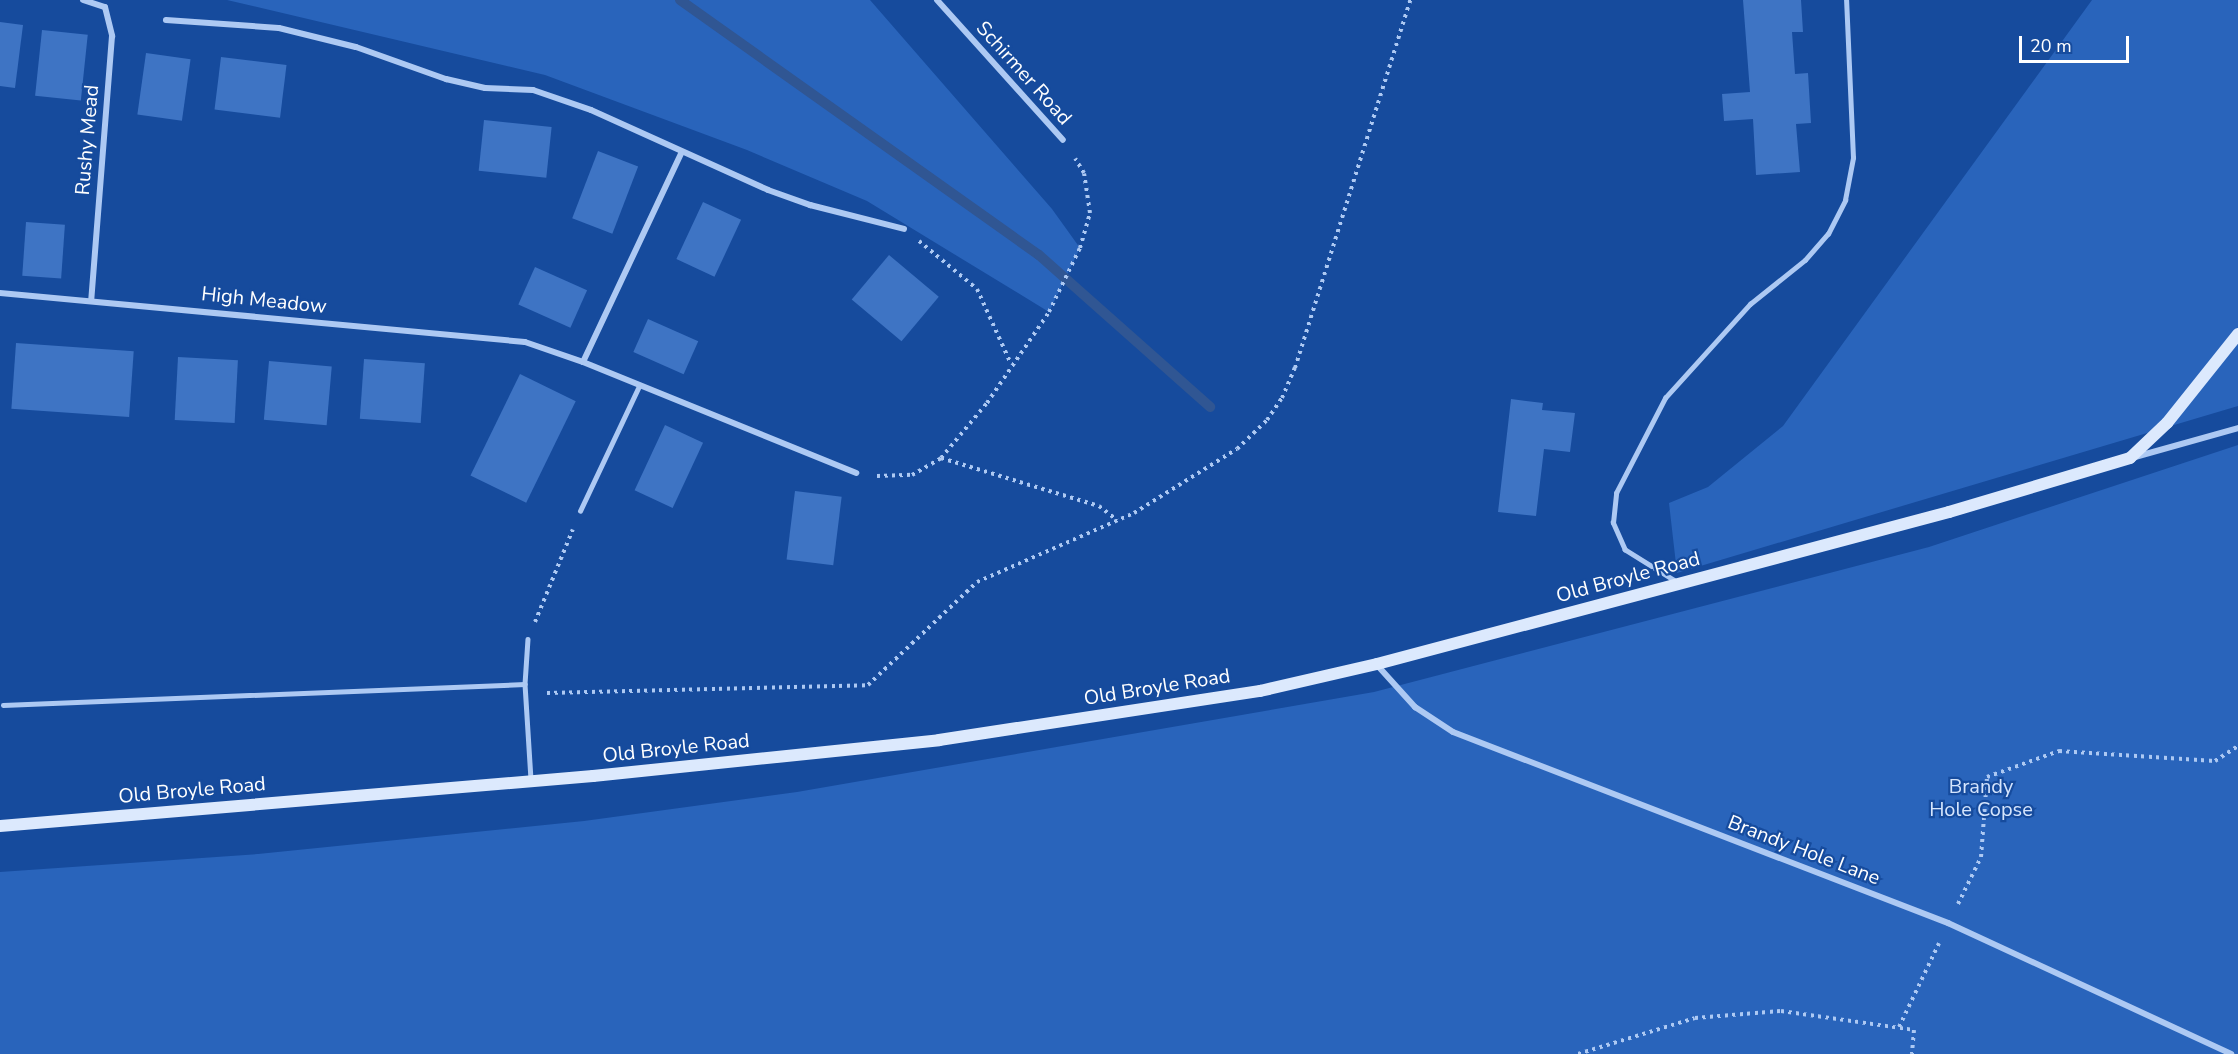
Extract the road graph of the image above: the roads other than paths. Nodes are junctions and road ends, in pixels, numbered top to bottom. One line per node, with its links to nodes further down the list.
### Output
1 (83, 0): 9 (street, Rushy Mead)
2 (937, 0): 5 (street, Schirmer Road)
3 (1846, 0): 17 (lane)
4 (166, 20): 6 (street)
5 (1063, 140)
6 (682, 152): 7 (street); 11 (street)
7 (904, 229)
8 (0, 293): 9 (street, High Meadow)
9 (91, 300): 11 (street, High Meadow)
10 (2238, 334): 14 (main road, Old Broyle Road)
11 (583, 362): 12 (street, High Meadow)
12 (639, 386): 15 (street, High Meadow); 16 (lane)
13 (2238, 428): 14 (street)
14 (2130, 458): 17 (main road, Old Broyle Road)
15 (856, 473)
16 (580, 511)
17 (1678, 583): 19 (main road, Old Broyle Road)
18 (528, 639): 20 (lane)
19 (1377, 664): 22 (main road, Old Broyle Road); 24 (street, Brandy Hole Lane)
20 (525, 684): 21 (lane); 22 (lane)
21 (3, 705)
22 (531, 780): 23 (main road, Old Broyle Road)
23 (0, 826)
24 (2231, 1054)

